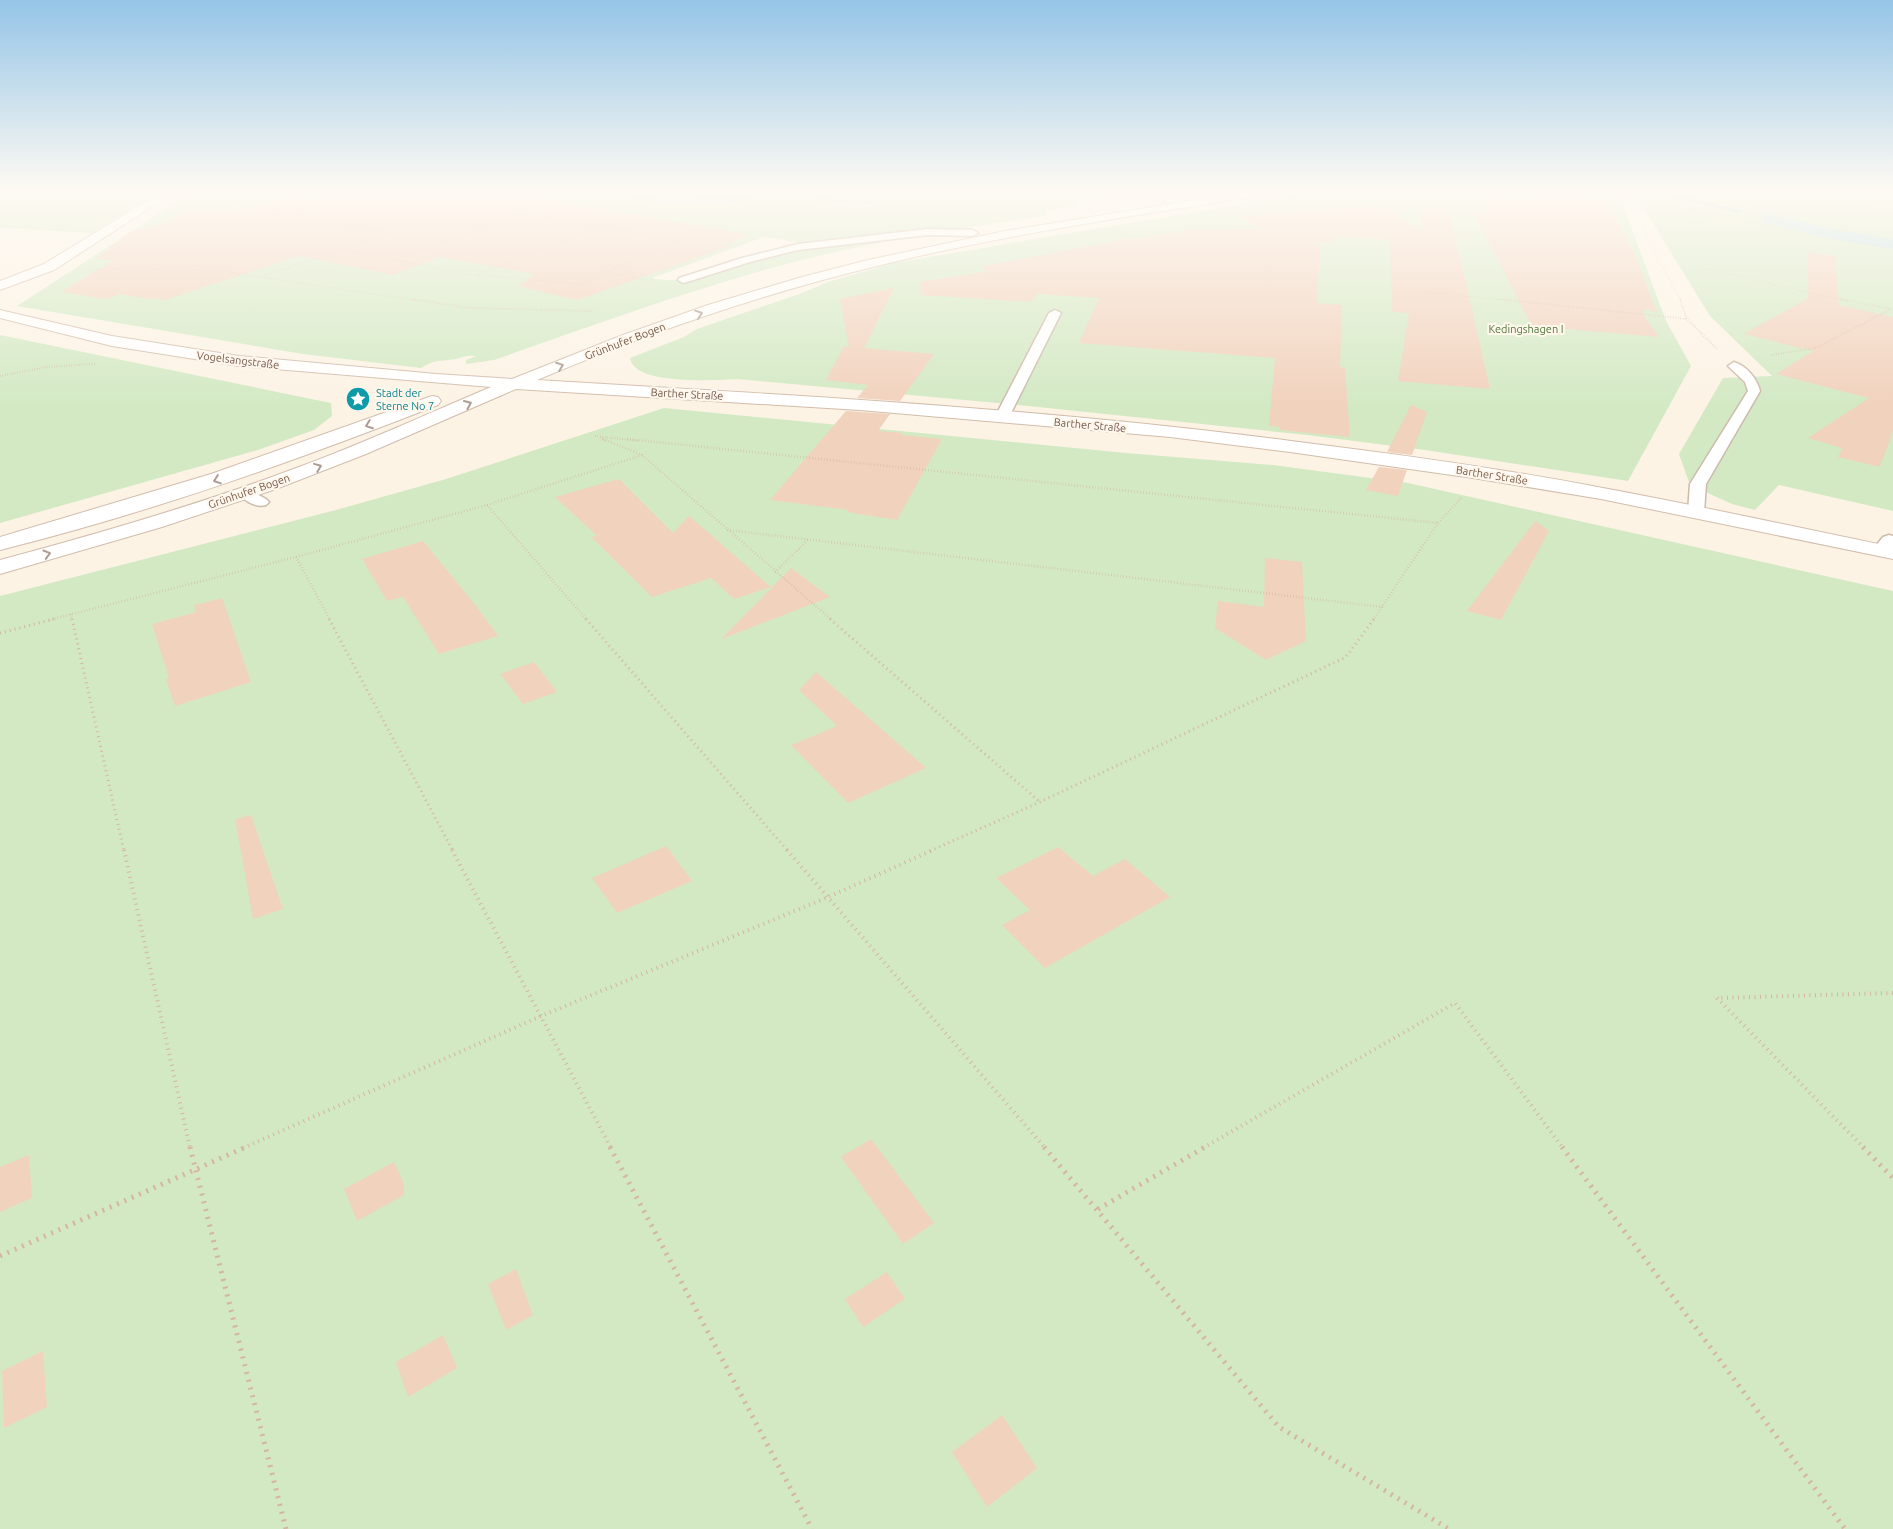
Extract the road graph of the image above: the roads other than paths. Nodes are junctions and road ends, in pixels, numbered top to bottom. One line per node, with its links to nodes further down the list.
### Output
1 (56, 262): 6 (main road)
2 (739, 262): 5 (lane)
3 (874, 262): 9 (main road, Grünhufer Bogen, one-way to 3)
4 (794, 269): 11 (main road, Grünhufer Bogen)
5 (683, 280)
6 (0, 286)
7 (1055, 313): 14 (lane)
8 (0, 314): 11 (main road, Vogelsangstraße)
9 (653, 330): 12 (main road, Grünhufer Bogen, one-way to 9); 13 (main road)
10 (1734, 366): 15 (lane)
11 (480, 382): 12 (main road, Barther Straße); 16 (main road, Grünhufer Bogen, one-way to 16)
12 (515, 383): 13 (main road, Barther Straße); 18 (main road, Grünhufer Bogen, one-way to 12)
13 (673, 393): 14 (main road, Barther Straße)
14 (1002, 417): 15 (main road, Barther Straße)
15 (1696, 512): 17 (main road, Barther Straße)
16 (0, 544)
17 (1888, 548)
18 (0, 567)

